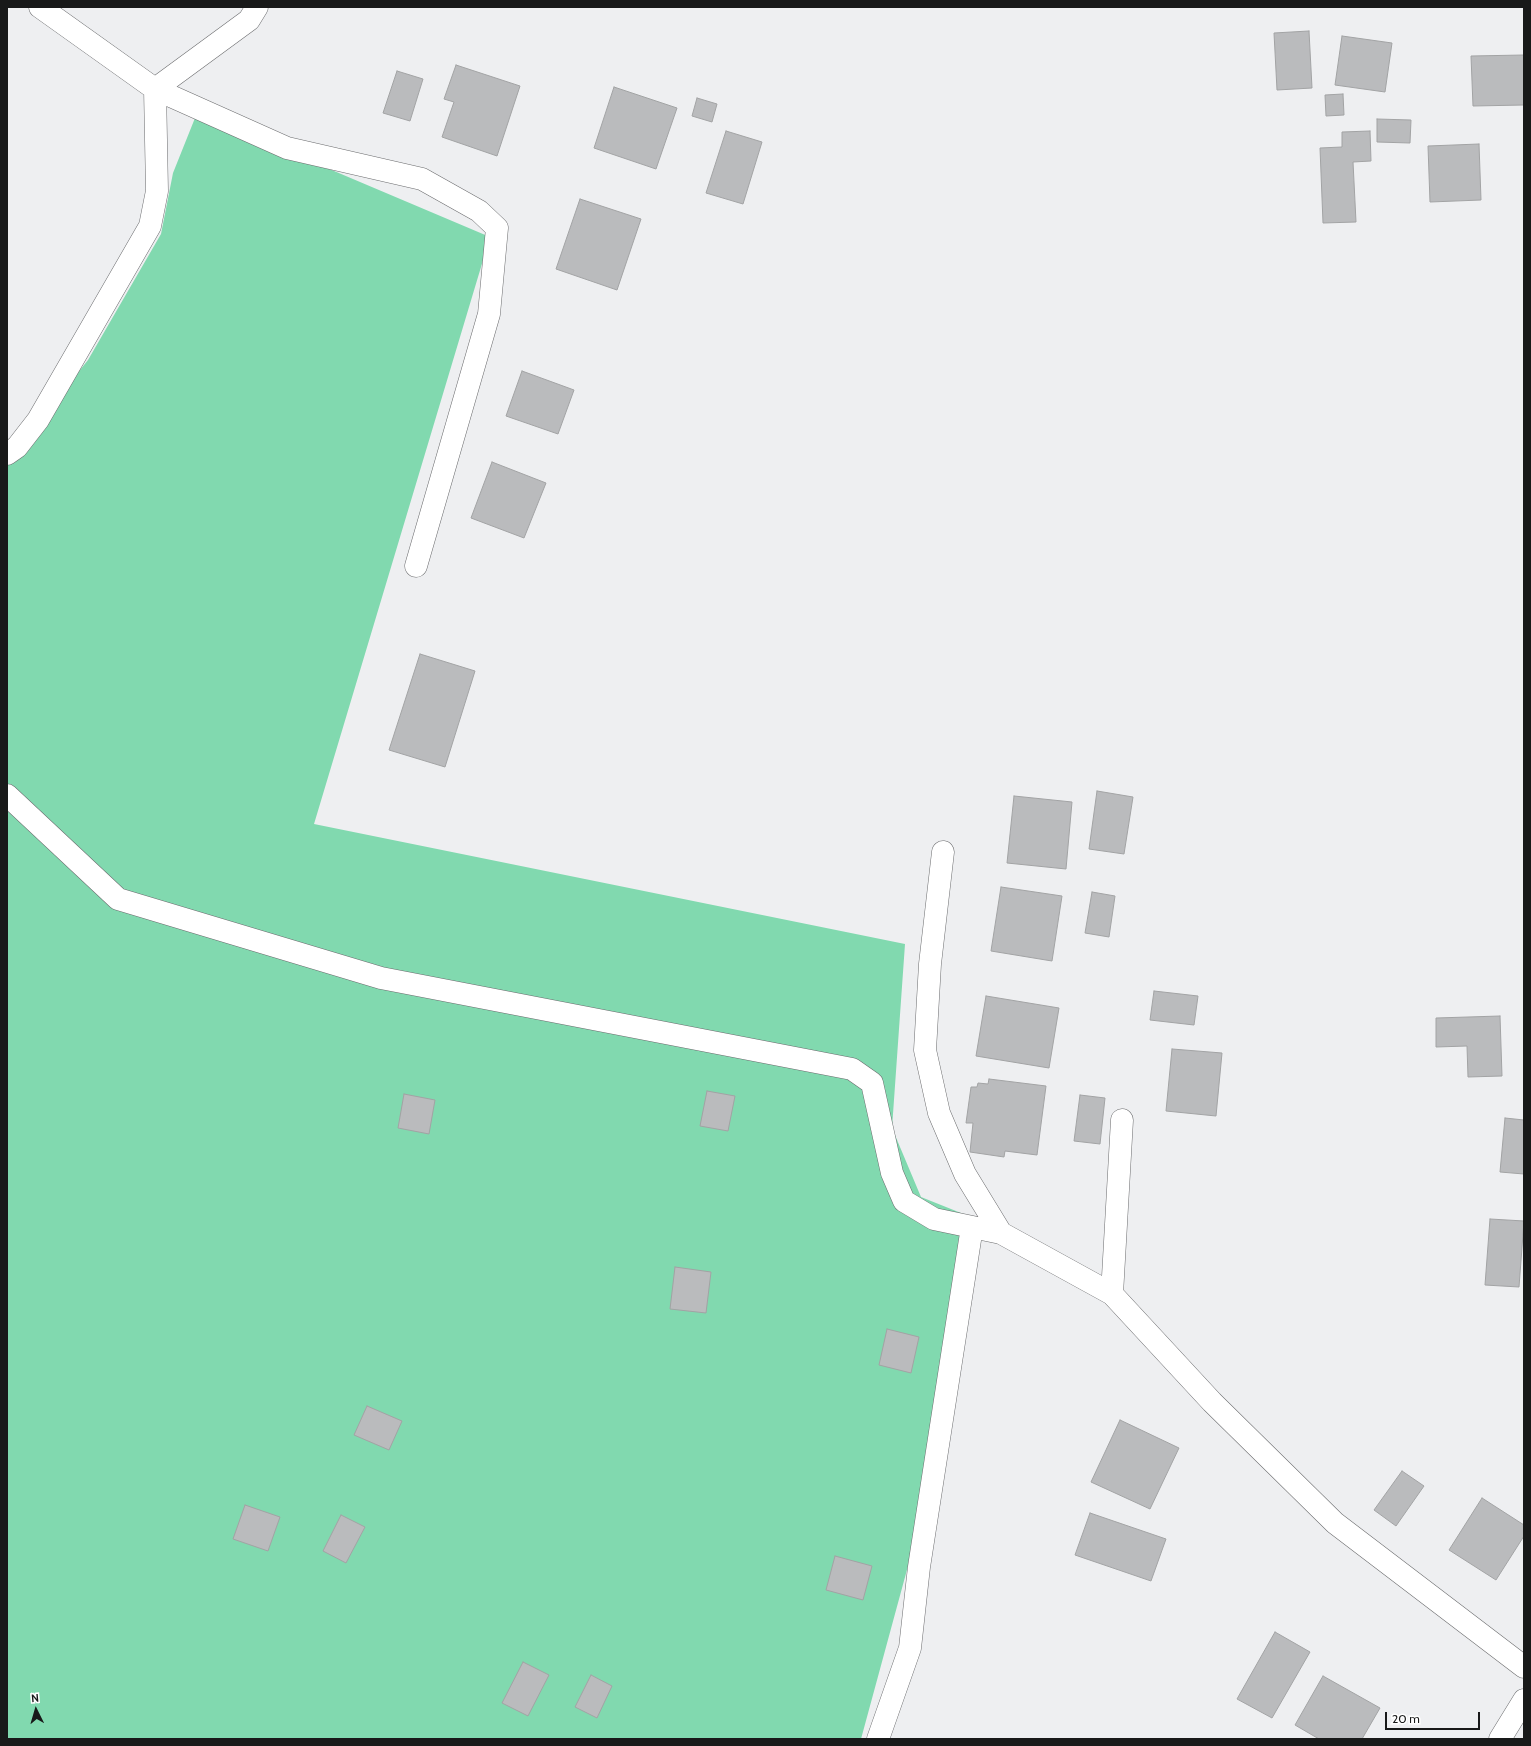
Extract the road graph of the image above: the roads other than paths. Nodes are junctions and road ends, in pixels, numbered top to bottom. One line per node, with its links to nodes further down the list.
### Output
1 (40, 7): 3 (street)
2 (257, 7): 3 (street)
3 (155, 89): 4 (street); 5 (street)
4 (7, 454)
5 (416, 566)
6 (7, 795): 9 (street)
7 (943, 852): 10 (street)
8 (1122, 1120): 11 (street)
9 (972, 1227): 10 (street); 14 (street)
10 (1001, 1233): 11 (street)
11 (1112, 1294): 12 (street)
12 (1524, 1667)
13 (1524, 1700): 15 (street)
14 (878, 1739)
15 (1500, 1739)

